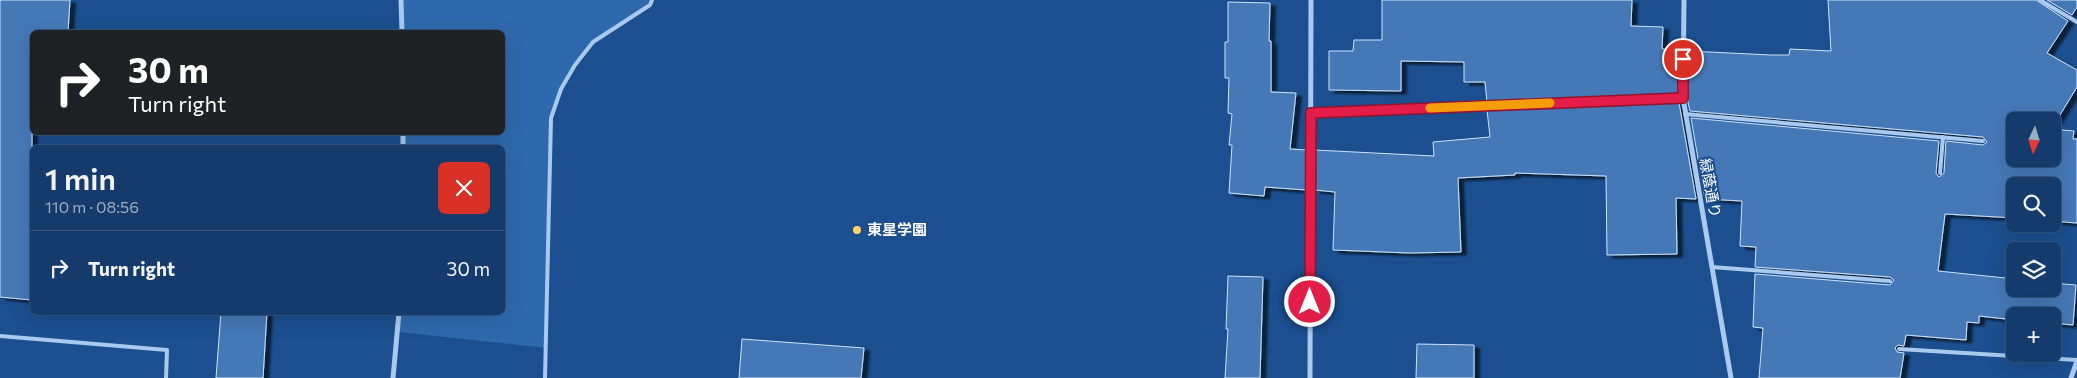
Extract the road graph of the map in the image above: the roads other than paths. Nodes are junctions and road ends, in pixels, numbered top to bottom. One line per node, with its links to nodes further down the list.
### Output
1 (401, 0): 7 (street)
2 (652, 0): 22 (lane)
3 (1311, 0): 9 (street)
4 (1684, 0): 8 (street, 緑蔭通り)
5 (2040, 0): 6 (lane)
6 (2077, 22)
7 (402, 30)
8 (1683, 98): 9 (street); 10 (street, 緑蔭通り)
9 (1311, 113): 23 (street)
10 (1685, 114): 11 (lane); 14 (street, 緑蔭通り)
11 (1943, 137): 12 (lane); 13 (lane)
12 (1984, 141)
13 (1940, 173)
14 (1712, 267): 15 (lane); 24 (street, 緑蔭通り)
15 (1890, 281)
16 (399, 315): 21 (street)
17 (0, 336): 20 (lane)
18 (1899, 349): 19 (lane)
19 (2077, 360): 25 (street)
20 (166, 378)
21 (393, 378)
22 (545, 378)
23 (1310, 378)
24 (1731, 378)
25 (2071, 378)

